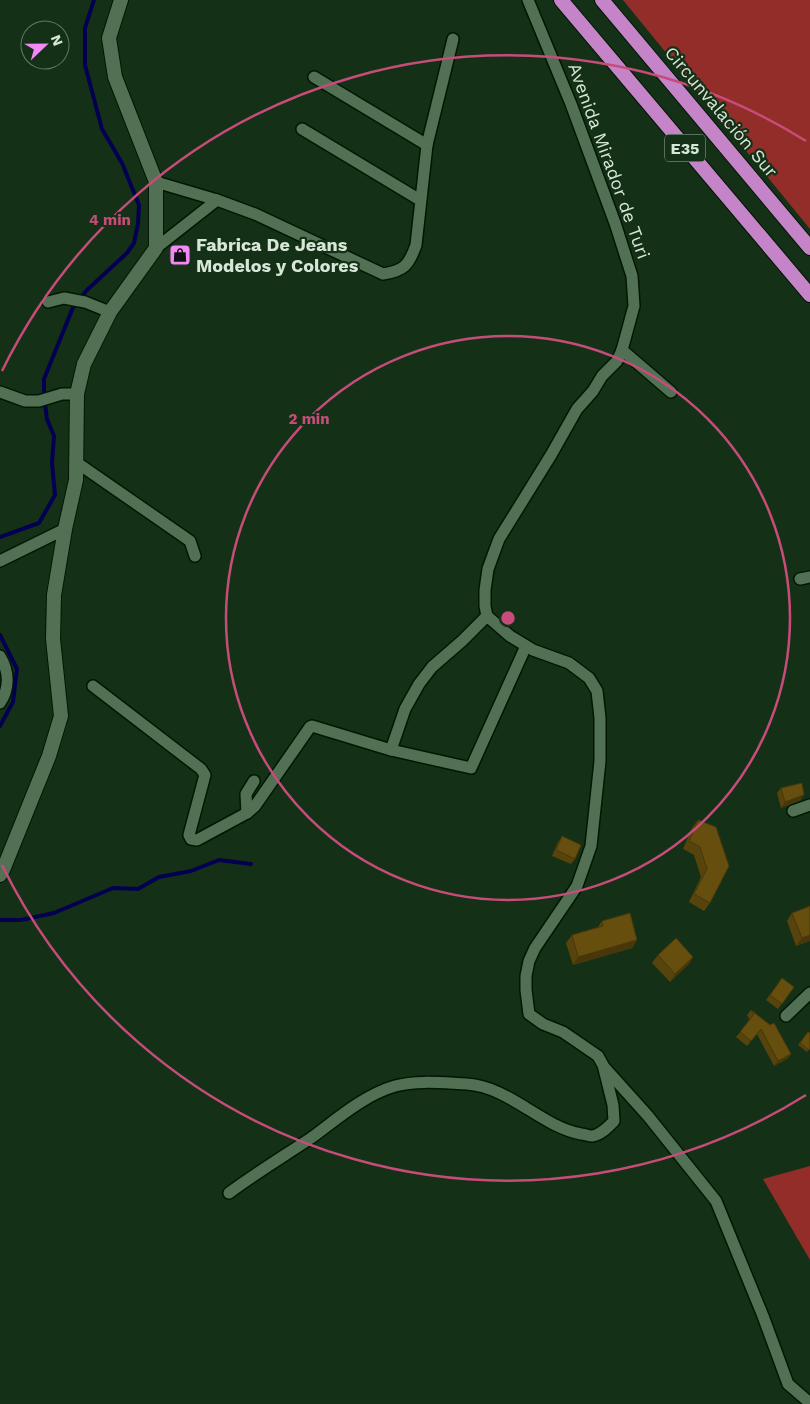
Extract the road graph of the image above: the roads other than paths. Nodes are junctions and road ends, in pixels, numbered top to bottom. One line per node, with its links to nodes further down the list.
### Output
1 (119, 0): 9 (main road)
2 (528, 0): 17 (street, Avenida Mirador de Turi)
3 (561, 0): 14 (highway, E35)
4 (602, 0): 13 (highway, Circunvalación Sur / E35)
5 (453, 39): 8 (street)
6 (314, 77): 8 (street)
7 (302, 129): 11 (street)
8 (427, 145): 11 (street)
9 (156, 182): 10 (street); 12 (main road)
10 (217, 200): 11 (street); 12 (street)
11 (420, 200)
12 (156, 248): 16 (main road)
13 (810, 248)
14 (810, 295)
15 (48, 302): 16 (street)
16 (110, 312): 20 (main road)
17 (622, 350): 19 (street); 25 (street, Avenida Mirador de Turi)
18 (0, 392): 20 (street)
19 (671, 392)
20 (77, 394): 21 (main road)
21 (76, 462): 22 (main road); 23 (street)
22 (65, 529): 24 (street); 35 (main road)
23 (195, 556)
24 (0, 562)
25 (487, 616): 26 (street); 30 (street)
26 (526, 646): 30 (street); 38 (street)
27 (0, 656): 29 (street)
28 (93, 686): 34 (street)
29 (0, 703)
30 (391, 750): 34 (street)
31 (254, 781): 34 (street)
32 (810, 806): 33 (street)
33 (793, 811)
34 (247, 812)
35 (0, 875)
36 (810, 993): 37 (street)
37 (786, 1016)
38 (604, 1067): 39 (street); 40 (street)
39 (229, 1193)
40 (810, 1403)

